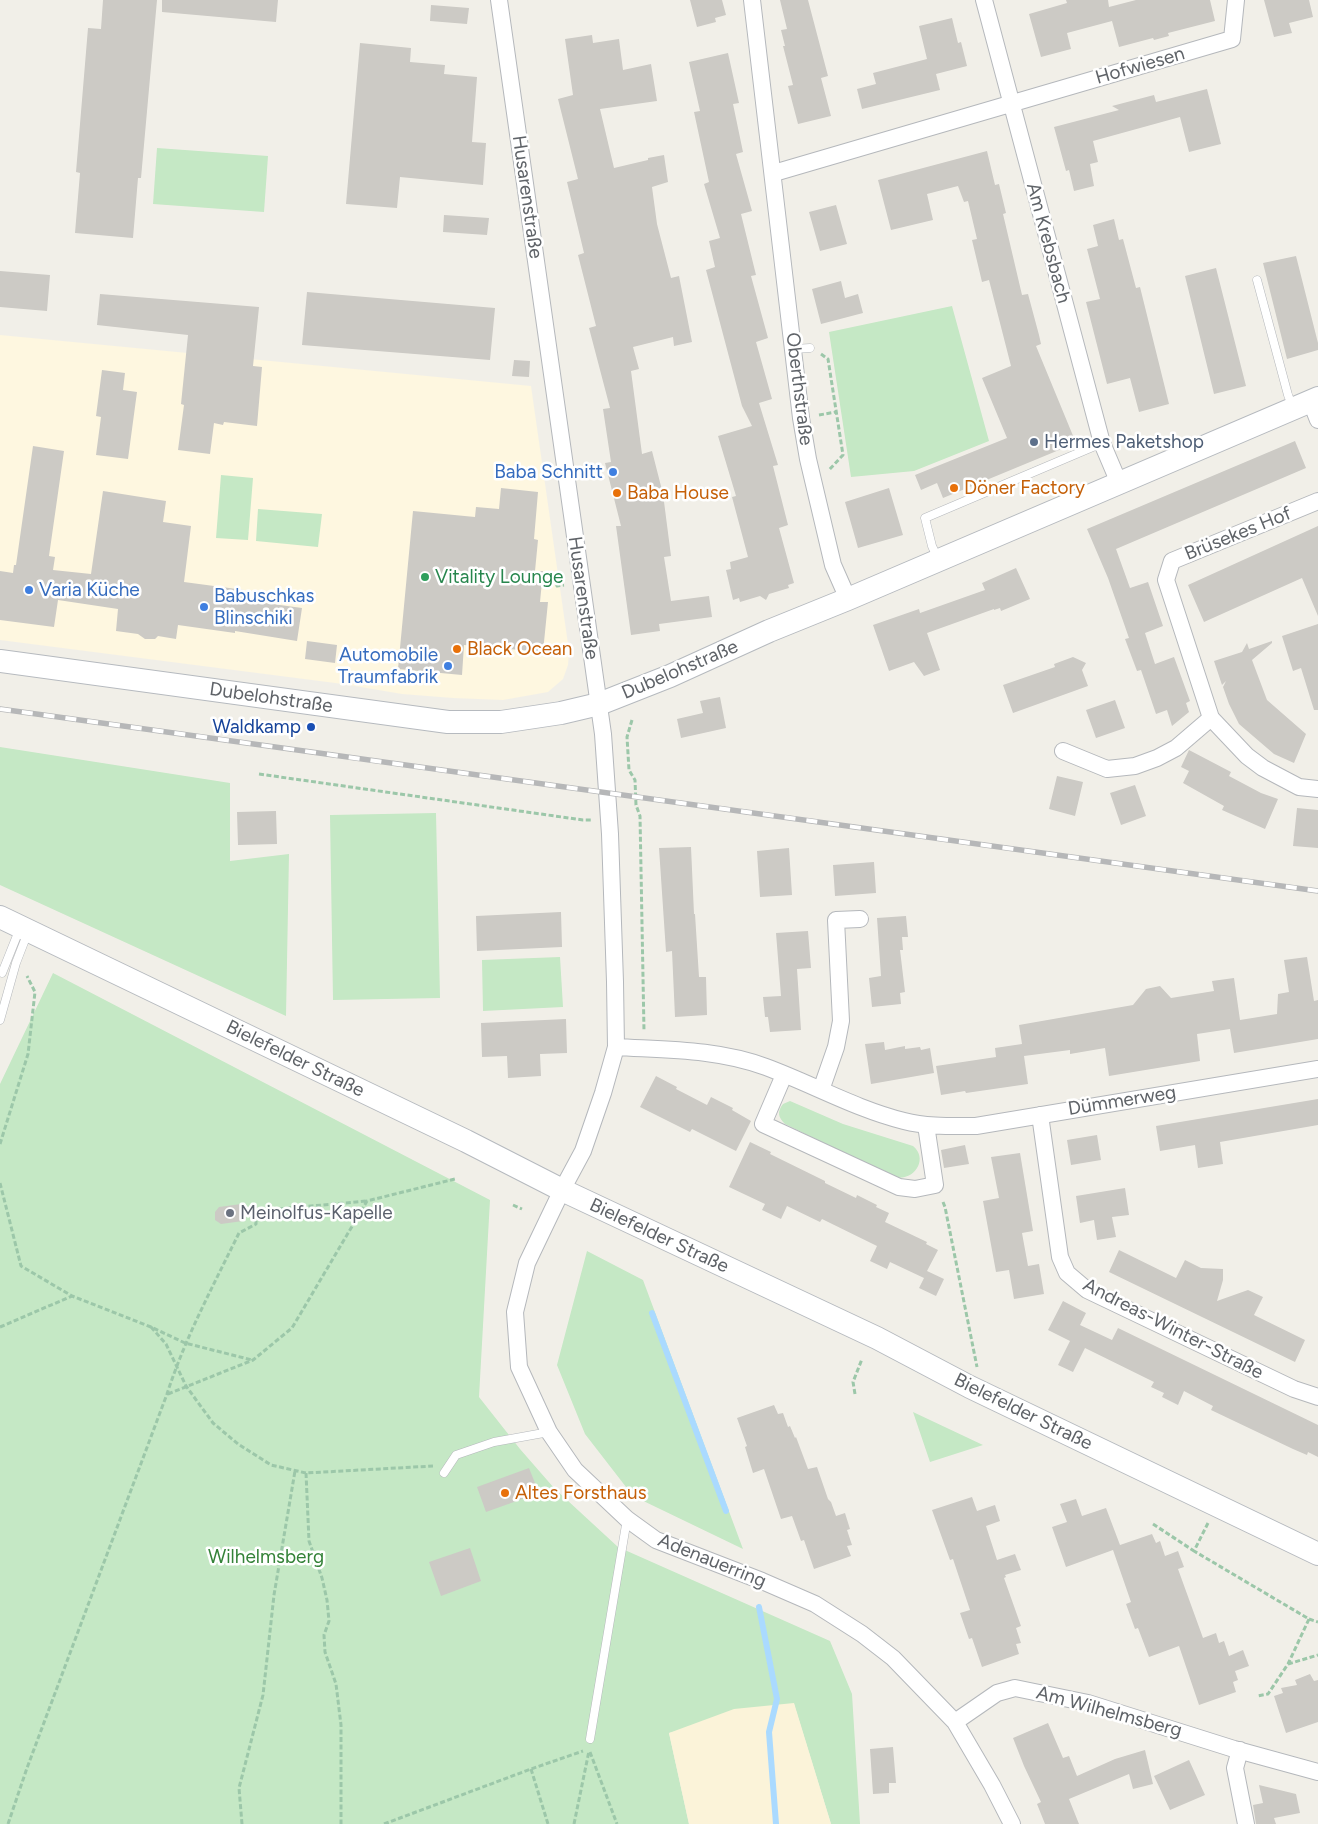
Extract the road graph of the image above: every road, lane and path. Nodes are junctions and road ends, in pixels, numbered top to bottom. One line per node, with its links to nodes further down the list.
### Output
1 (499, 0): 19 (street, Husarenstraße)
2 (752, 0): 6 (street, Oberthstraße)
3 (984, 0): 5 (street, Am Krebsbach)
4 (1236, 0): 5 (street, Hofwiesen)
5 (1011, 103): 6 (street); 10 (street, Am Krebsbach)
6 (774, 173): 8 (street, Oberthstraße)
7 (1257, 280): 9 (lane)
8 (802, 348): 12 (street, Oberthstraße); 12 (path)
9 (1310, 407): 11 (main road, Dubelohstraße)
10 (1102, 444): 11 (street, Am Krebsbach); 14 (lane)
11 (1119, 483): 14 (main road, Dubelohstraße)
12 (814, 486): 17 (street, Oberthstraße)
13 (1318, 501): 20 (street, Brüsekes Hof)
14 (939, 560): 17 (main road, Dubelohstraße)
15 (542, 576): 16 (path)
16 (557, 586)
17 (848, 599): 19 (main road, Dubelohstraße)
18 (0, 660): 19 (main road, Dubelohstraße)
19 (599, 704): 25 (street, Husarenstraße)
20 (1211, 718): 22 (street); 24 (street, Brüsekes Hof)
21 (632, 720): 32 (path)
22 (1063, 751)
23 (259, 774): 25 (path)
24 (1318, 789)
25 (609, 819): 33 (street, Husarenstraße)
26 (0, 917): 28 (main road, Bielefelder Straße)
27 (860, 919): 36 (street)
28 (25, 928): 29 (lane); 30 (lane); 43 (main road, Bielefelder Straße)
29 (16, 963): 31 (lane); 39 (path)
30 (0, 972)
31 (0, 1020)
32 (644, 1039)
33 (616, 1047): 35 (street, Dümmerweg); 43 (street, Husarenstraße)
34 (1318, 1069): 37 (street, Dümmerweg)
35 (784, 1075): 36 (street, Dümmerweg); 42 (street)
36 (821, 1090): 38 (street, Dümmerweg)
37 (1040, 1115): 38 (street, Dümmerweg); 58 (street, Andreas-Winter-Straße)
38 (926, 1125): 42 (street)
39 (0, 1144)
40 (456, 1179): 44 (path)
41 (0, 1183): 47 (path)
42 (935, 1185): 55 (path)
43 (562, 1190): 55 (main road, Bielefelder Straße); 59 (street, Adenauerring)
44 (367, 1201): 50 (path); 52 (path)
45 (513, 1205): 46 (path)
46 (522, 1209)
47 (72, 1296): 48 (path); 49 (path)
48 (0, 1327)
49 (151, 1327): 50 (path); 53 (path)
50 (185, 1343): 52 (path); 53 (path)
51 (862, 1359): 57 (path)
52 (253, 1360): 54 (path)
53 (177, 1364): 54 (path); 56 (path)
54 (186, 1386): 56 (path); 61 (path)
55 (970, 1387): 68 (main road, Bielefelder Straße)
56 (167, 1394): 80 (path)
57 (855, 1394)
58 (1318, 1397)
59 (549, 1432): 60 (lane); 64 (street, Adenauerring)
60 (448, 1465): 62 (path); 63 (lane)
61 (295, 1471): 62 (path); 81 (path)
62 (306, 1473): 82 (path)
63 (444, 1473)
64 (627, 1519): 74 (street, Adenauerring); 75 (lane)
65 (1208, 1522): 67 (path)
66 (1153, 1524): 67 (path)
67 (1194, 1551): 69 (path)
68 (1318, 1554)
69 (1309, 1619): 70 (path); 72 (path)
70 (1318, 1622)
71 (1318, 1655): 72 (path)
72 (1288, 1664): 73 (path)
73 (1257, 1696)
74 (955, 1722): 77 (street, Am Wilhelmsberg); 87 (street, Adenauerring)
75 (590, 1739): 76 (path)
76 (589, 1750): 78 (path); 85 (path); 86 (path)
77 (1240, 1750): 79 (street, Am Wilhelmsberg); 88 (street)
78 (531, 1769): 83 (path); 84 (path)
79 (1318, 1772)
80 (8, 1824)
81 (242, 1824)
82 (341, 1824)
83 (384, 1824)
84 (548, 1824)
85 (574, 1824)
86 (616, 1824)
87 (1012, 1824)
88 (1246, 1824)

